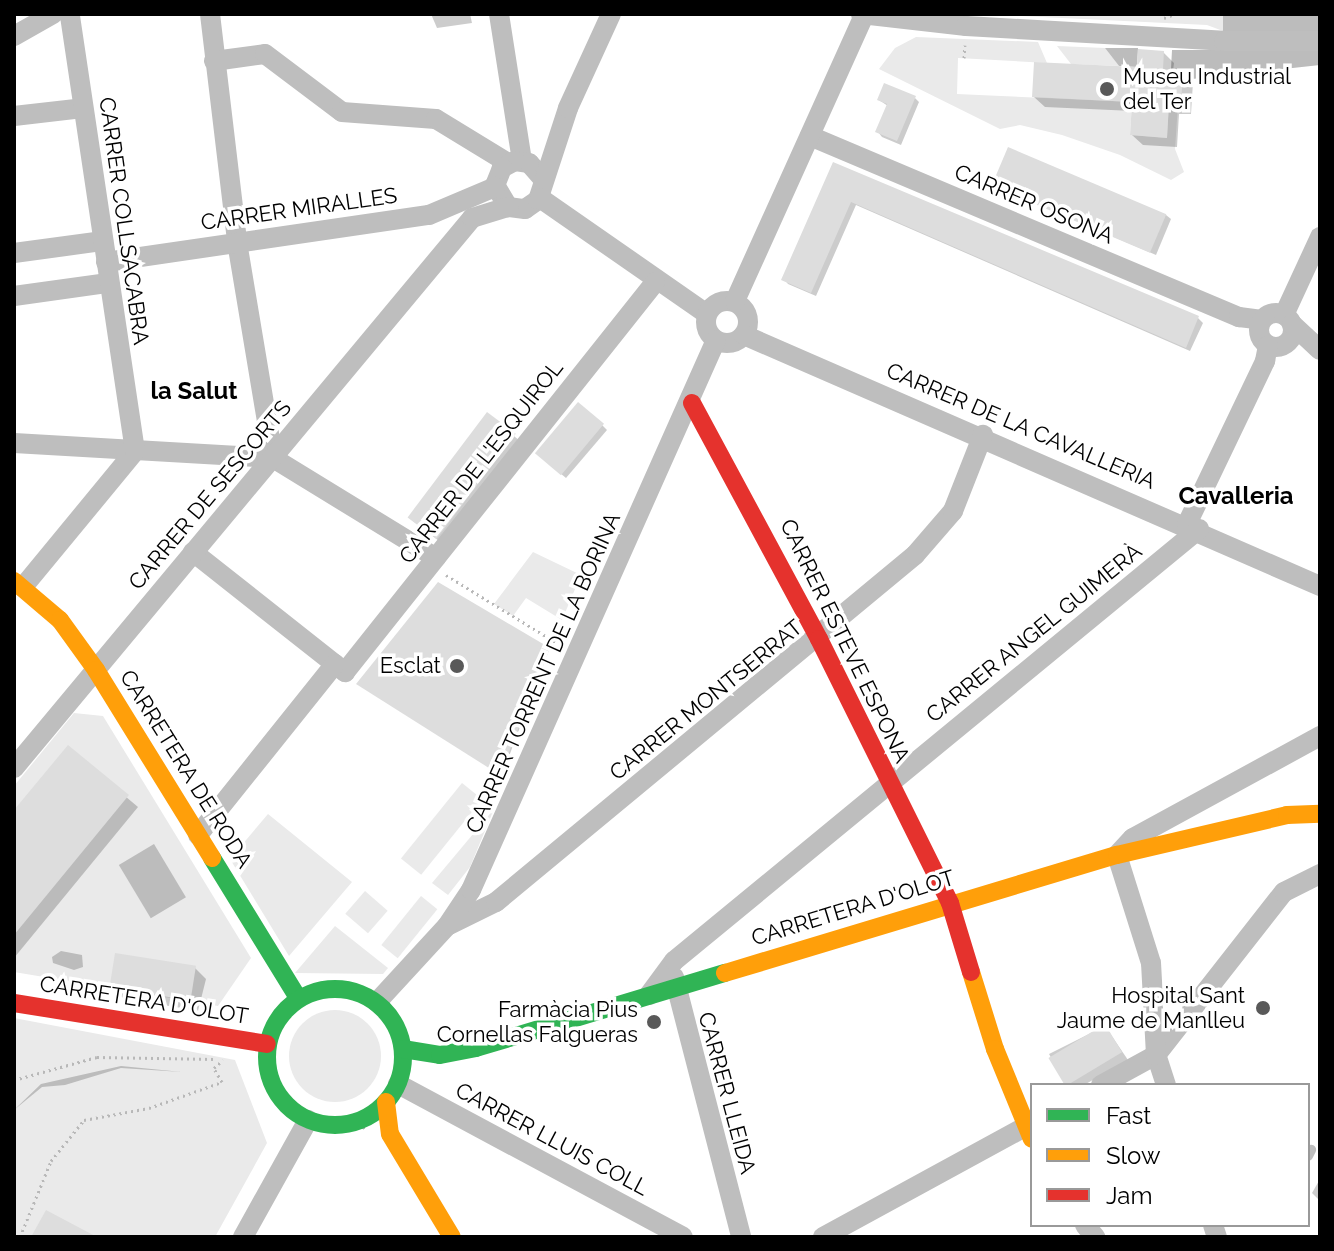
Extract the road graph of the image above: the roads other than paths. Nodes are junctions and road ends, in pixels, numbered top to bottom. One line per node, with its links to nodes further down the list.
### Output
1 (53, 14): 7 (street)
2 (70, 14): 10 (street, CARRER COLLSACABRA)
3 (210, 14): 9 (street)
4 (499, 14): 13 (street)
5 (611, 14): 15 (street)
6 (863, 14): 8 (street); 12 (street)
7 (14, 36)
8 (1320, 41)
9 (214, 61): 13 (street); 20 (street)
10 (83, 108): 11 (street); 19 (street, CARRER COLLSACABRA)
11 (14, 116)
12 (810, 136): 27 (street); 31 (street, CARRER OSONA)
13 (515, 162): 14 (street); 15 (street)
14 (495, 187): 16 (street); 17 (street, CARRER MIRALLES)
15 (542, 188): 16 (street); 24 (street)
16 (508, 207): 22 (street, CARRER DE SESCORTS)
17 (429, 215): 20 (street, CARRER MIRALLES); 22 (street)
18 (1320, 237): 29 (street)
19 (103, 241): 21 (street); 23 (street, CARRER COLLSACABRA)
20 (237, 242): 23 (street, CARRER MIRALLES); 38 (street)
21 (14, 253)
22 (443, 253): 38 (street, CARRER DE SESCORTS)
23 (106, 262): 25 (street, CARRER COLLSACABRA)
24 (655, 282): 28 (street); 41 (street, CARRER DE L'ESQUIROL)
25 (108, 283): 26 (street); 37 (street, CARRER COLLSACABRA)
26 (14, 296)
27 (735, 301): 28 (street); 30 (street)
28 (707, 314): 32 (street)
29 (1288, 320): 31 (street); 31 (street); 33 (street)
30 (744, 335): 32 (street); 35 (street, CARRER DE LA CAVALLERIA)
31 (1268, 336): 33 (street, CARRER OSONA); 39 (street)
32 (716, 340): 34 (street, CARRER TORRENT DE LA BORINA)
33 (1320, 352)
34 (692, 403): 44 (street, CARRER ESTEVE ESPONA); 55 (street, CARRER TORRENT DE LA BORINA)
35 (983, 435): 39 (street, CARRER DE LA CAVALLERIA); 44 (street, CARRER MONTSERRAT)
36 (14, 443): 37 (street)
37 (135, 451): 38 (street); 42 (street)
38 (273, 458): 40 (street, CARRER DE SESCORTS); 41 (street)
39 (1193, 527): 43 (street, CARRER DE LA CAVALLERIA); 49 (street, CARRER ANGEL GUIMERÀ)
40 (193, 552): 45 (street); 46 (street, CARRER DE SESCORTS)
41 (436, 558): 45 (street, CARRER DE L'ESQUIROL)
42 (19, 584): 46 (street, CARRETERA DE RODA)
43 (1320, 586)
44 (819, 639): 49 (street, CARRER ESTEVE ESPONA); 55 (street, CARRER MONTSERRAT)
45 (340, 668): 51 (street)
46 (96, 670): 48 (street, CARRER DE SESCORTS); 51 (street, CARRETERA DE RODA)
47 (1320, 736): 52 (street)
48 (14, 768)
49 (888, 785): 54 (street, CARRER ESTEVE ESPONA); 56 (street, CARRER ANGEL GUIMERÀ)
50 (1320, 814): 52 (street, CARRETERA D'OLOT)
51 (198, 835): 59 (street, CARRETERA DE RODA)
52 (1117, 855): 54 (street, CARRETERA D'OLOT); 64 (street)
53 (1320, 874): 64 (street)
54 (950, 903): 57 (street, CARRETERA D'OLOT); 71 (street, CARRER ESTEVE ESPONA)
55 (447, 926): 60 (street, CARRER TORRENT DE LA BORINA)
56 (674, 961): 57 (street, CARRER LLEIDA); 58 (street, CARRER ANGEL GUIMERÀ)
57 (674, 987): 58 (street, CARRETERA D'OLOT); 76 (street, CARRER LLEIDA)
58 (649, 995): 63 (street, CARRETERA D'OLOT)
59 (298, 998): 60 (street); 62 (street)
60 (377, 1002): 63 (street)
61 (14, 1003): 62 (street, CARRETERA D'OLOT)
62 (267, 1044): 69 (street)
63 (403, 1049): 67 (street)
64 (1156, 1055): 65 (street); 66 (street)
65 (1105, 1083)
66 (1165, 1083)
67 (398, 1084): 68 (street); 75 (street, CARRER LLUIS COLL)
68 (386, 1102): 70 (street); 74 (street)
69 (308, 1120): 70 (street); 72 (street)
70 (352, 1122): 73 (street)
71 (1030, 1129): 77 (street)
72 (243, 1237)
73 (432, 1237)
74 (452, 1237)
75 (683, 1237)
76 (741, 1237)
77 (823, 1237)

